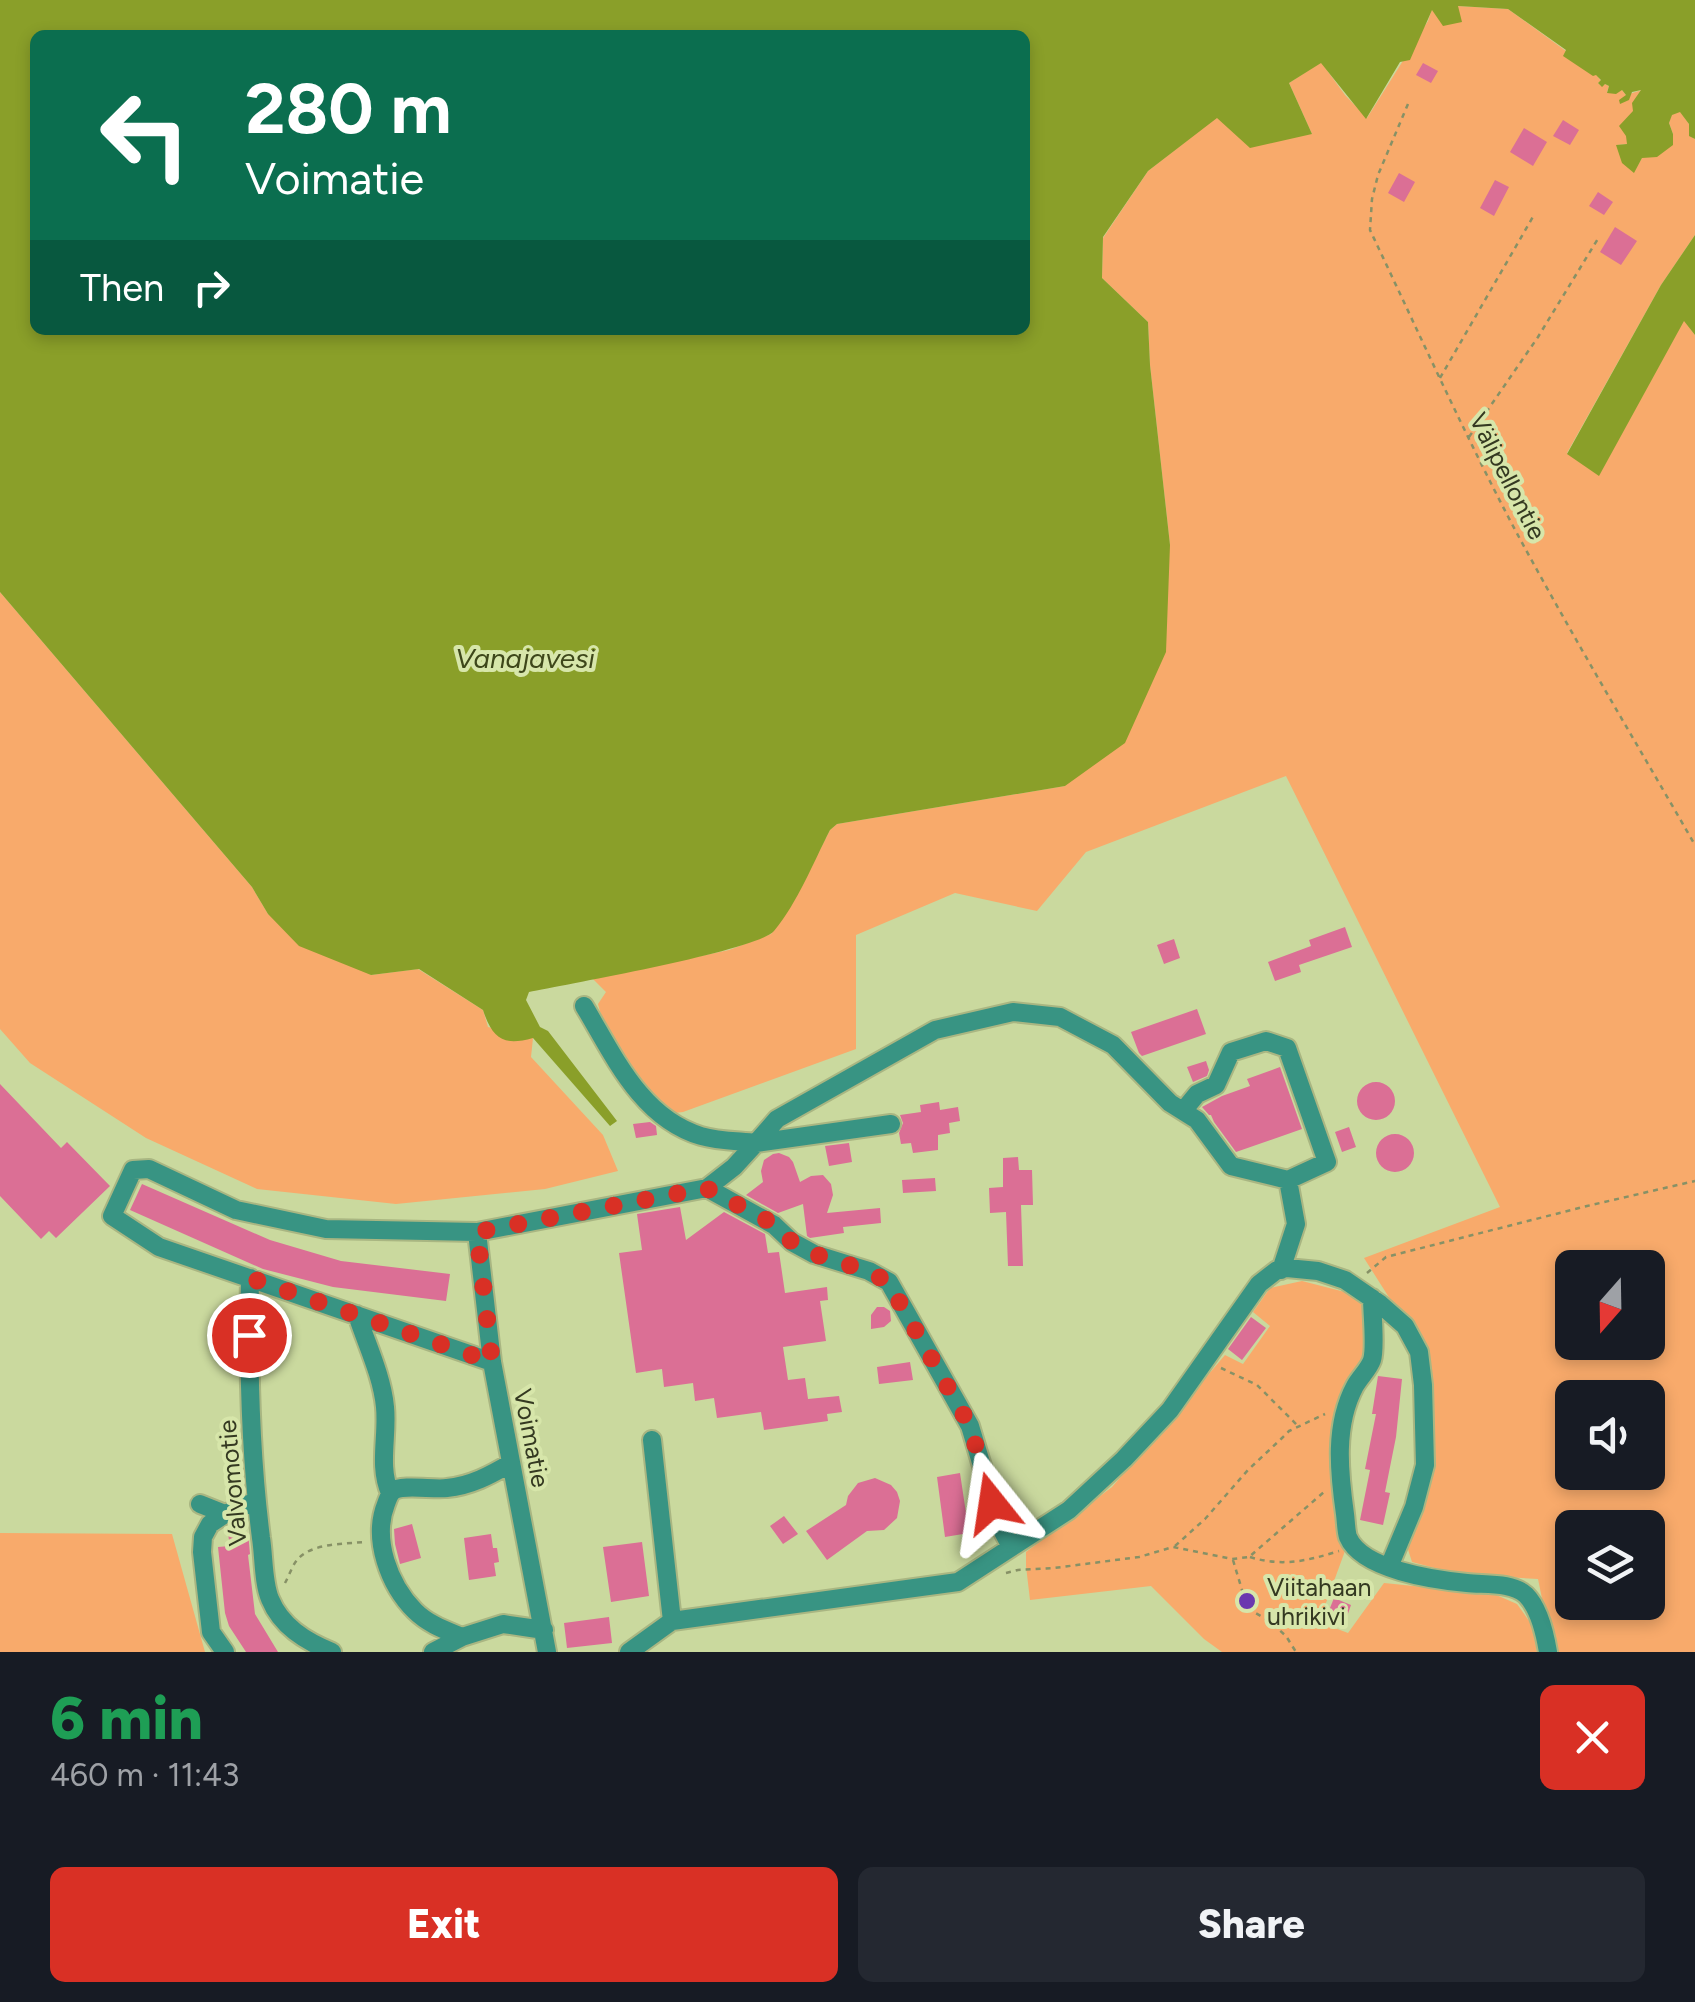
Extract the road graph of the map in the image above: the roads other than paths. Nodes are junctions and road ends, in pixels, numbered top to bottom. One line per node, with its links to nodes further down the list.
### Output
1 (584, 1006): 4 (street)
2 (1183, 1111): 4 (street); 5 (street); 5 (street)
3 (891, 1124): 4 (street)
4 (756, 1143): 6 (street)
5 (1288, 1180): 8 (street)
6 (706, 1188): 7 (street); 19 (street)
7 (477, 1232): 9 (street); 12 (street, Voimatie)
8 (1281, 1270): 10 (street); 19 (street)
9 (250, 1278): 11 (street); 16 (street, Valvomotie)
10 (1366, 1294): 20 (street); 20 (street)
11 (358, 1316): 12 (street); 15 (street)
12 (492, 1362): 14 (street, Voimatie)
13 (652, 1440): 21 (street)
14 (512, 1463): 15 (street); 22 (street, Voimatie)
15 (390, 1493): 23 (street)
16 (256, 1501): 18 (street); 25 (street, Valvomotie)
17 (200, 1504): 18 (street)
18 (225, 1514): 24 (street)
19 (1010, 1547): 21 (street)
20 (1389, 1567): 29 (street)
21 (672, 1621): 28 (street)
22 (544, 1630): 23 (street); 27 (street, Voimatie)
23 (462, 1637): 26 (street)
24 (225, 1652)
25 (332, 1652)
26 (433, 1652)
27 (547, 1652)
28 (629, 1652)
29 (1548, 1652)

